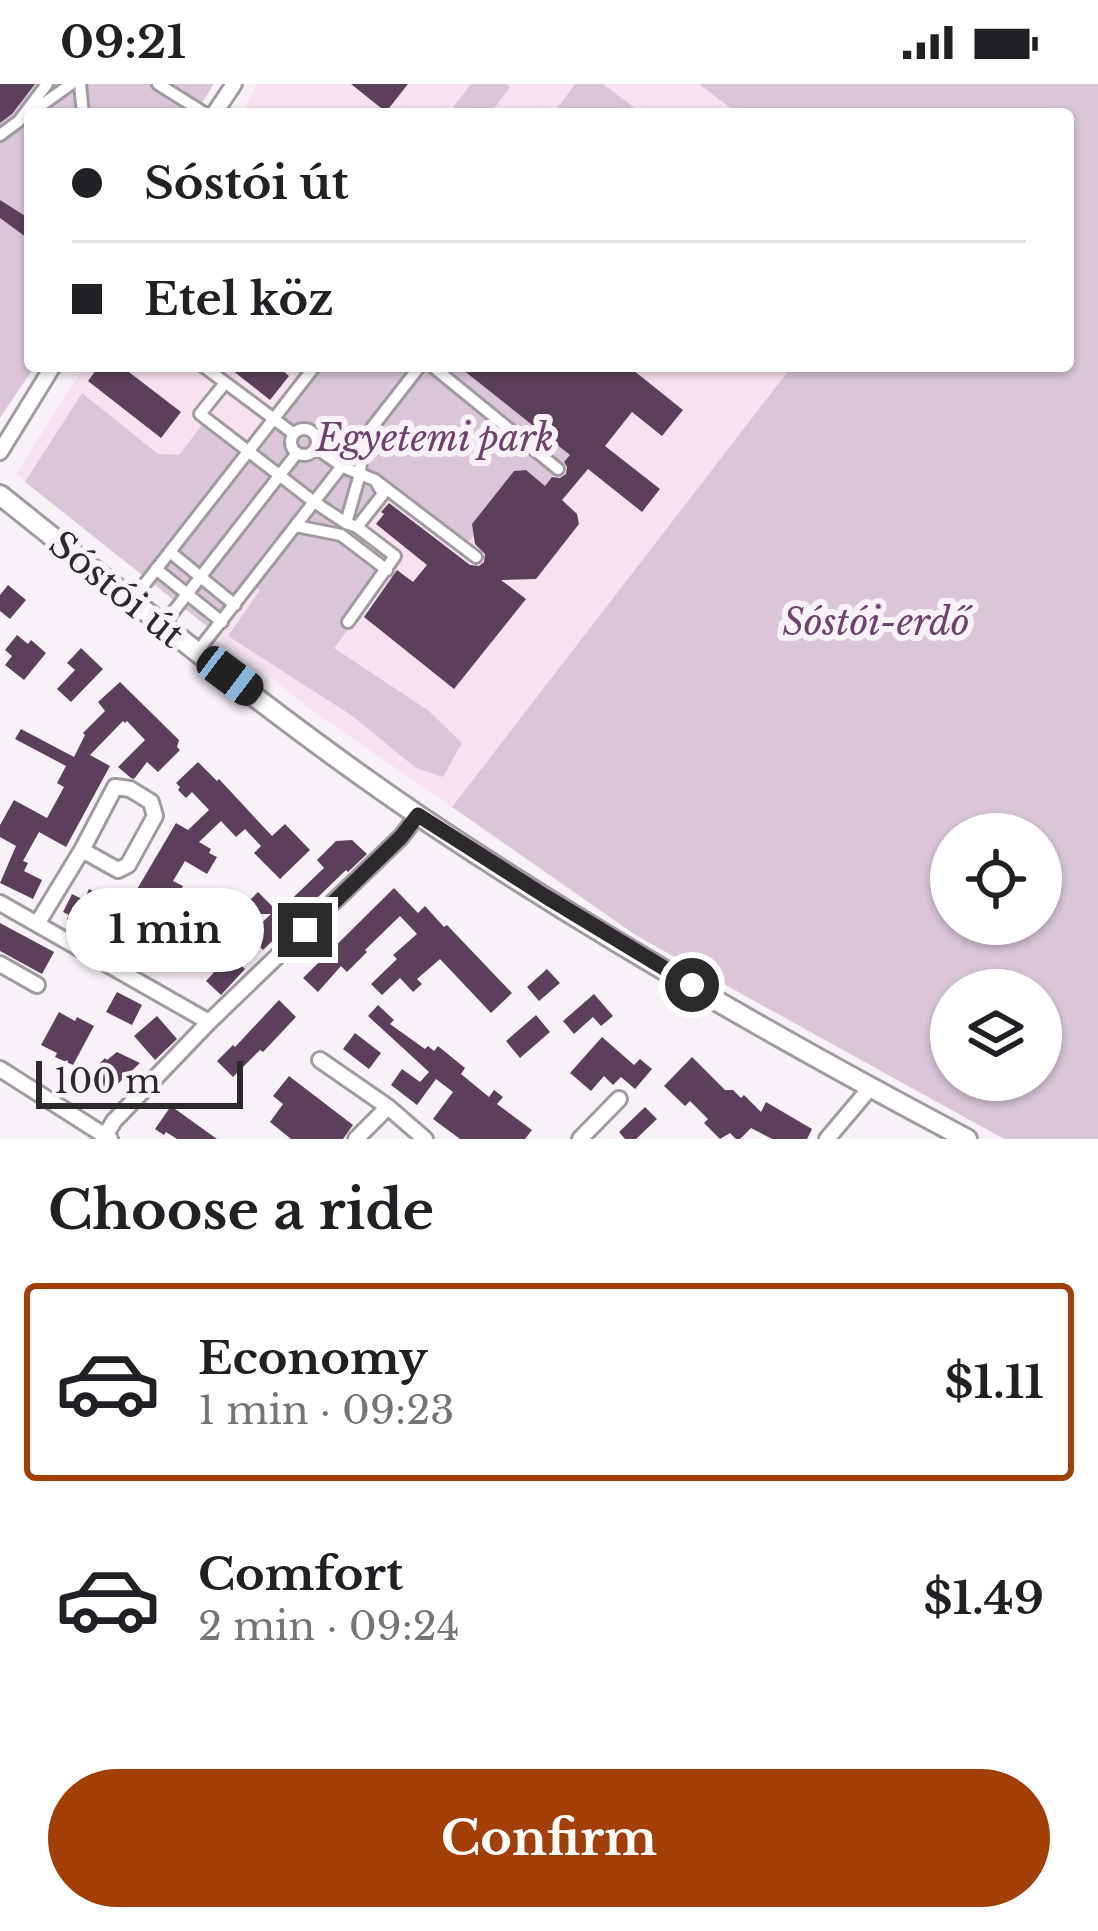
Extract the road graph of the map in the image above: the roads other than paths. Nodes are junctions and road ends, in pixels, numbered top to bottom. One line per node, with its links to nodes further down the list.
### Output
1 (47, 84): 5 (street)
2 (75, 84): 6 (street)
3 (158, 84): 7 (street)
4 (234, 84): 8 (street)
5 (29, 108)
6 (39, 108)
7 (200, 108)
8 (215, 108)
9 (24, 114): 11 (street)
10 (24, 118): 11 (street)
11 (19, 121): 12 (street)
12 (0, 134)
13 (49, 372): 24 (street)
14 (211, 372): 18 (street)
15 (310, 372): 19 (street)
16 (415, 372): 21 (street)
17 (439, 372): 27 (street)
18 (225, 382): 19 (street); 23 (street)
19 (273, 419): 20 (street); 23 (street)
20 (294, 434): 22 (street); 25 (street)
21 (362, 443): 26 (street); 28 (street)
22 (316, 448): 25 (street); 26 (street)
23 (248, 450): 29 (street); 35 (street)
24 (0, 452)
25 (298, 453): 29 (street)
26 (343, 467): 28 (street); 32 (street)
27 (558, 469)
28 (360, 474): 30 (street); 34 (street)
29 (279, 476): 32 (street); 38 (street)
30 (375, 480): 34 (street); 36 (street)
31 (0, 495): 44 (main road, Sóstói út)
32 (314, 502): 33 (street); 34 (street)
33 (296, 526): 34 (street); 41 (street)
34 (349, 528): 43 (street)
35 (170, 552): 37 (street); 38 (street)
36 (476, 557)
37 (156, 569): 39 (street); 40 (street)
38 (201, 577): 40 (street); 41 (street)
39 (140, 590)
40 (187, 595): 42 (street); 44 (street)
41 (235, 605): 42 (street)
42 (222, 622): 45 (street)
43 (348, 622)
44 (164, 626): 45 (main road, Sóstói út)
45 (197, 652): 46 (main road, Sóstói út)
46 (418, 815): 52 (street); 55 (main road, Sóstói út)
47 (82, 850): 47 (street); 49 (street)
48 (0, 904): 49 (street)
49 (37, 924): 52 (street)
50 (0, 964): 51 (street)
51 (37, 985)
52 (209, 1022): 58 (street)
53 (320, 1060): 57 (street)
54 (0, 1070): 58 (street)
55 (871, 1088): 62 (street); 63 (main road, Sóstói út)
56 (620, 1099): 61 (street)
57 (388, 1107): 59 (street); 60 (street)
58 (107, 1138)
59 (356, 1139)
60 (425, 1139)
61 (580, 1139)
62 (827, 1139)
63 (967, 1139)

